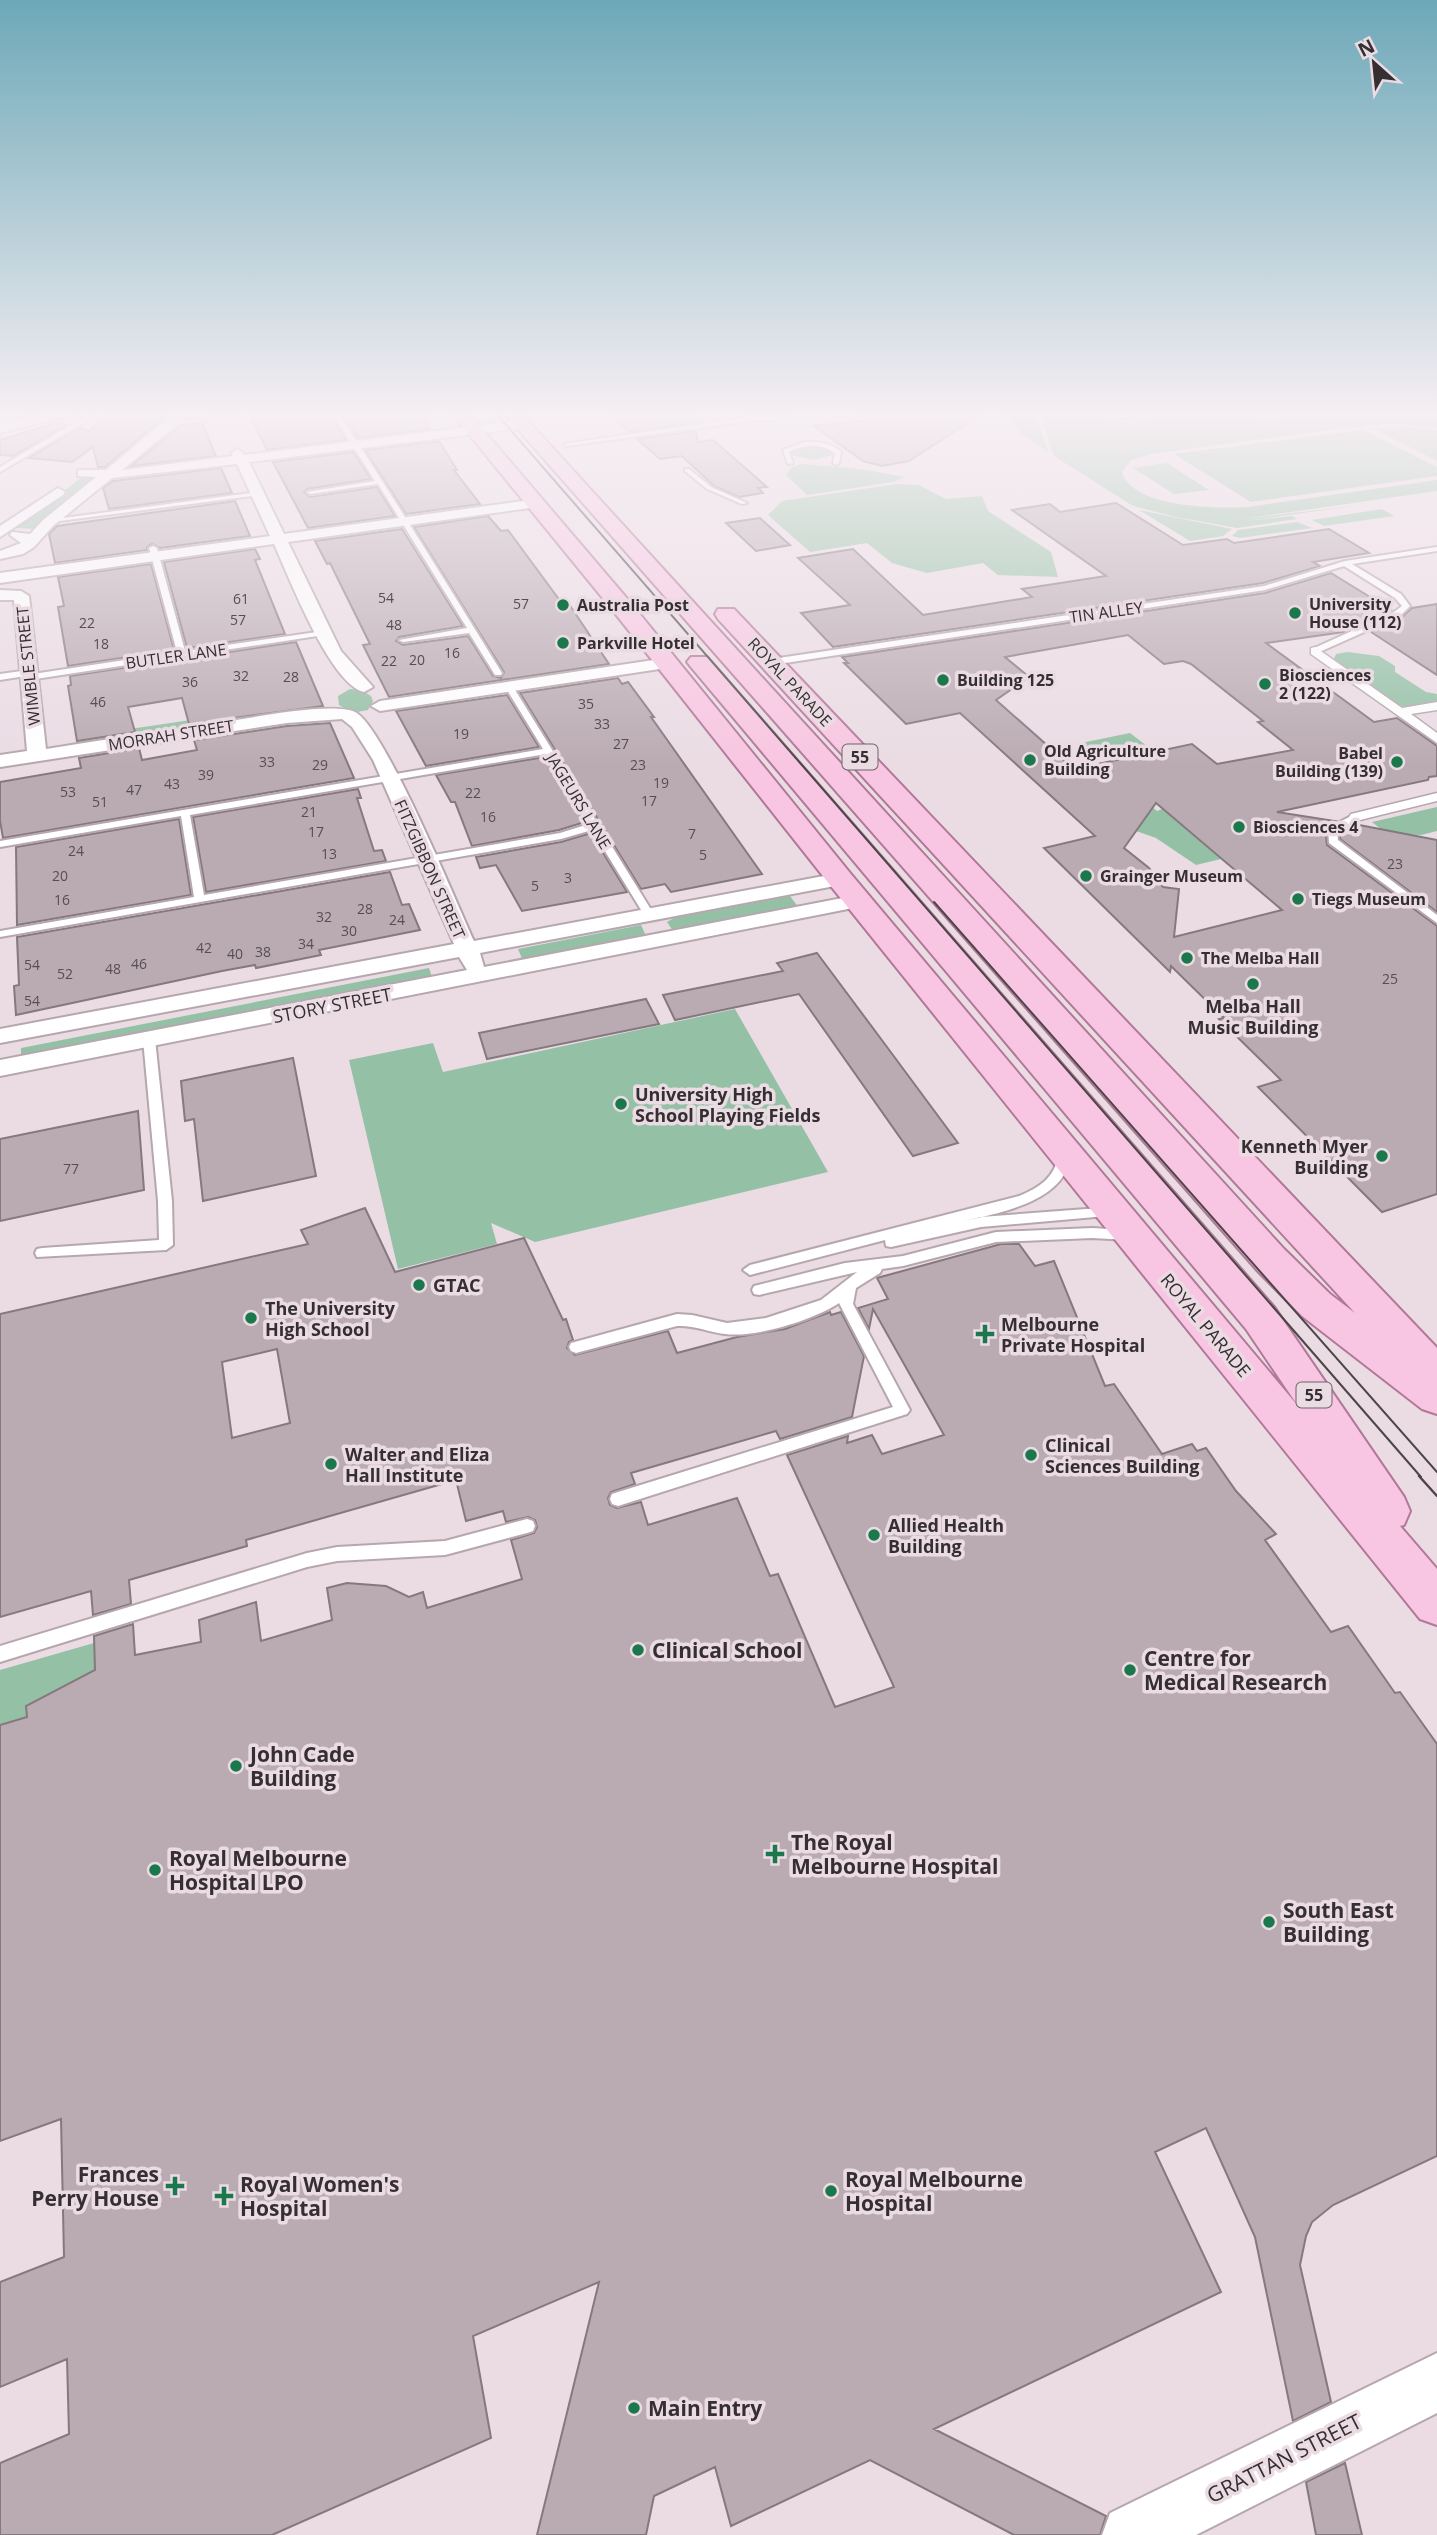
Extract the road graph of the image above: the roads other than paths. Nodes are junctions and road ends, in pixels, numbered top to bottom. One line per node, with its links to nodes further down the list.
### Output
1 (42, 529): 12 (street)
2 (274, 529): 11 (street)
3 (317, 529): 11 (street)
4 (410, 529): 21 (lane, JAGEURS LANE)
5 (563, 529): 9 (main road)
6 (585, 529): 17 (main road)
7 (617, 529): 52 (main road, ROYAL PARADE / 55)
8 (647, 529): 29 (main road, ROYAL PARADE / 55)
9 (559, 530): 28 (main road, ROYAL PARADE / 55)
10 (0, 534): 12 (street)
11 (277, 535): 14 (street); 22 (street)
12 (24, 547): 15 (street); 18 (street)
13 (1437, 549): 16 (lane, TIN ALLEY)
14 (154, 552): 18 (street); 19 (street); 27 (lane)
15 (0, 555)
16 (1345, 564): 25 (lane); 29 (lane, TIN ALLEY)
17 (618, 567)
18 (0, 568)
19 (0, 578)
20 (0, 596): 30 (street, WIMBLE STREET)
21 (472, 630): 23 (lane); 32 (lane, JAGEURS LANE)
22 (324, 633): 26 (street); 27 (lane, BUTLER LANE)
23 (403, 640)
24 (687, 648): 53 (main road, 55)
25 (1315, 651): 37 (street)
26 (333, 652): 33 (street); 34 (street)
27 (182, 655): 30 (lane, BUTLER LANE)
28 (661, 655): 32 (street); 54 (main road, ROYAL PARADE / 55)
29 (772, 662): 50 (main road, ROYAL PARADE / 55)
30 (29, 675): 31 (lane, BUTLER LANE); 41 (street, WIMBLE STREET)
31 (0, 677)
32 (503, 679): 33 (street); 36 (street); 42 (lane, JAGEURS LANE)
33 (367, 687): 34 (street, MORRAH STREET); 36 (street)
34 (331, 692): 38 (street, FITZGIBBON STREET); 41 (street, MORRAH STREET)
35 (1437, 706): 37 (street)
36 (379, 708): 38 (street, MORRAH STREET); 44 (street, FITZGIBBON STREET)
37 (1401, 712): 39 (street)
38 (346, 715): 41 (street, MORRAH STREET); 44 (street, FITZGIBBON STREET)
39 (1437, 738)
40 (0, 746): 41 (street, MORRAH STREET)
41 (37, 748): 43 (street, MORRAH STREET)
42 (549, 751): 44 (lane); 48 (lane, JAGEURS LANE)
43 (0, 761)
44 (386, 770): 46 (lane); 51 (street, FITZGIBBON STREET)
45 (1437, 797): 47 (street)
46 (185, 813): 49 (lane); 56 (lane)
47 (1356, 817): 58 (lane)
48 (594, 826): 51 (lane); 57 (lane, JAGEURS LANE)
49 (0, 844)
50 (944, 848): 52 (main road); 55 (main road, ROYAL PARADE / 55)
51 (428, 859): 56 (lane); 61 (street, FITZGIBBON STREET)
52 (928, 877): 53 (main road); 55 (main road); 64 (main road, ROYAL PARADE / 55)
53 (888, 884): 54 (main road); 66 (main road, 55)
54 (847, 888): 57 (street, STORY STREET); 60 (street, STORY STREET); 68 (main road, ROYAL PARADE / 55)
55 (988, 894): 63 (main road, ROYAL PARADE / 55)
56 (200, 900): 59 (lane)
57 (650, 916): 60 (street); 61 (street, STORY STREET)
58 (1437, 920)
59 (0, 934)
60 (664, 940): 62 (street, STORY STREET)
61 (467, 950): 62 (street, FITZGIBBON STREET); 65 (street, STORY STREET)
62 (479, 977): 67 (street, STORY STREET)
63 (1100, 1015): 64 (main road); 81 (main road, ROYAL PARADE / 55)
64 (1060, 1025): 71 (main road, ROYAL PARADE / 55)
65 (0, 1036)
66 (1019, 1036): 68 (main road); 72 (main road, 55)
67 (149, 1039): 69 (street, STORY STREET); 75 (lane)
68 (976, 1045): 70 (main road, ROYAL PARADE / 55)
69 (0, 1068)
70 (1063, 1151): 73 (main road, ROYAL PARADE / 55); 74 (lane)
71 (1219, 1204): 72 (main road); 82 (main road, ROYAL PARADE / 55)
72 (1166, 1209): 73 (main road); 85 (main road, 55)
73 (1123, 1224): 74 (lane); 76 (lane); 86 (main road, ROYAL PARADE / 55)
74 (824, 1251): 77 (lane)
75 (41, 1253)
76 (903, 1261): 78 (lane); 79 (lane)
77 (750, 1270)
78 (849, 1288): 80 (lane); 83 (lane)
79 (758, 1290)
80 (576, 1347)
81 (1437, 1374)
82 (1437, 1397)
83 (618, 1499)
84 (527, 1526): 87 (lane)
85 (1437, 1598)
86 (1437, 1604)
87 (0, 1654)
88 (1437, 2382): 89 (street, GRATTAN STREET)
89 (1132, 2535)

